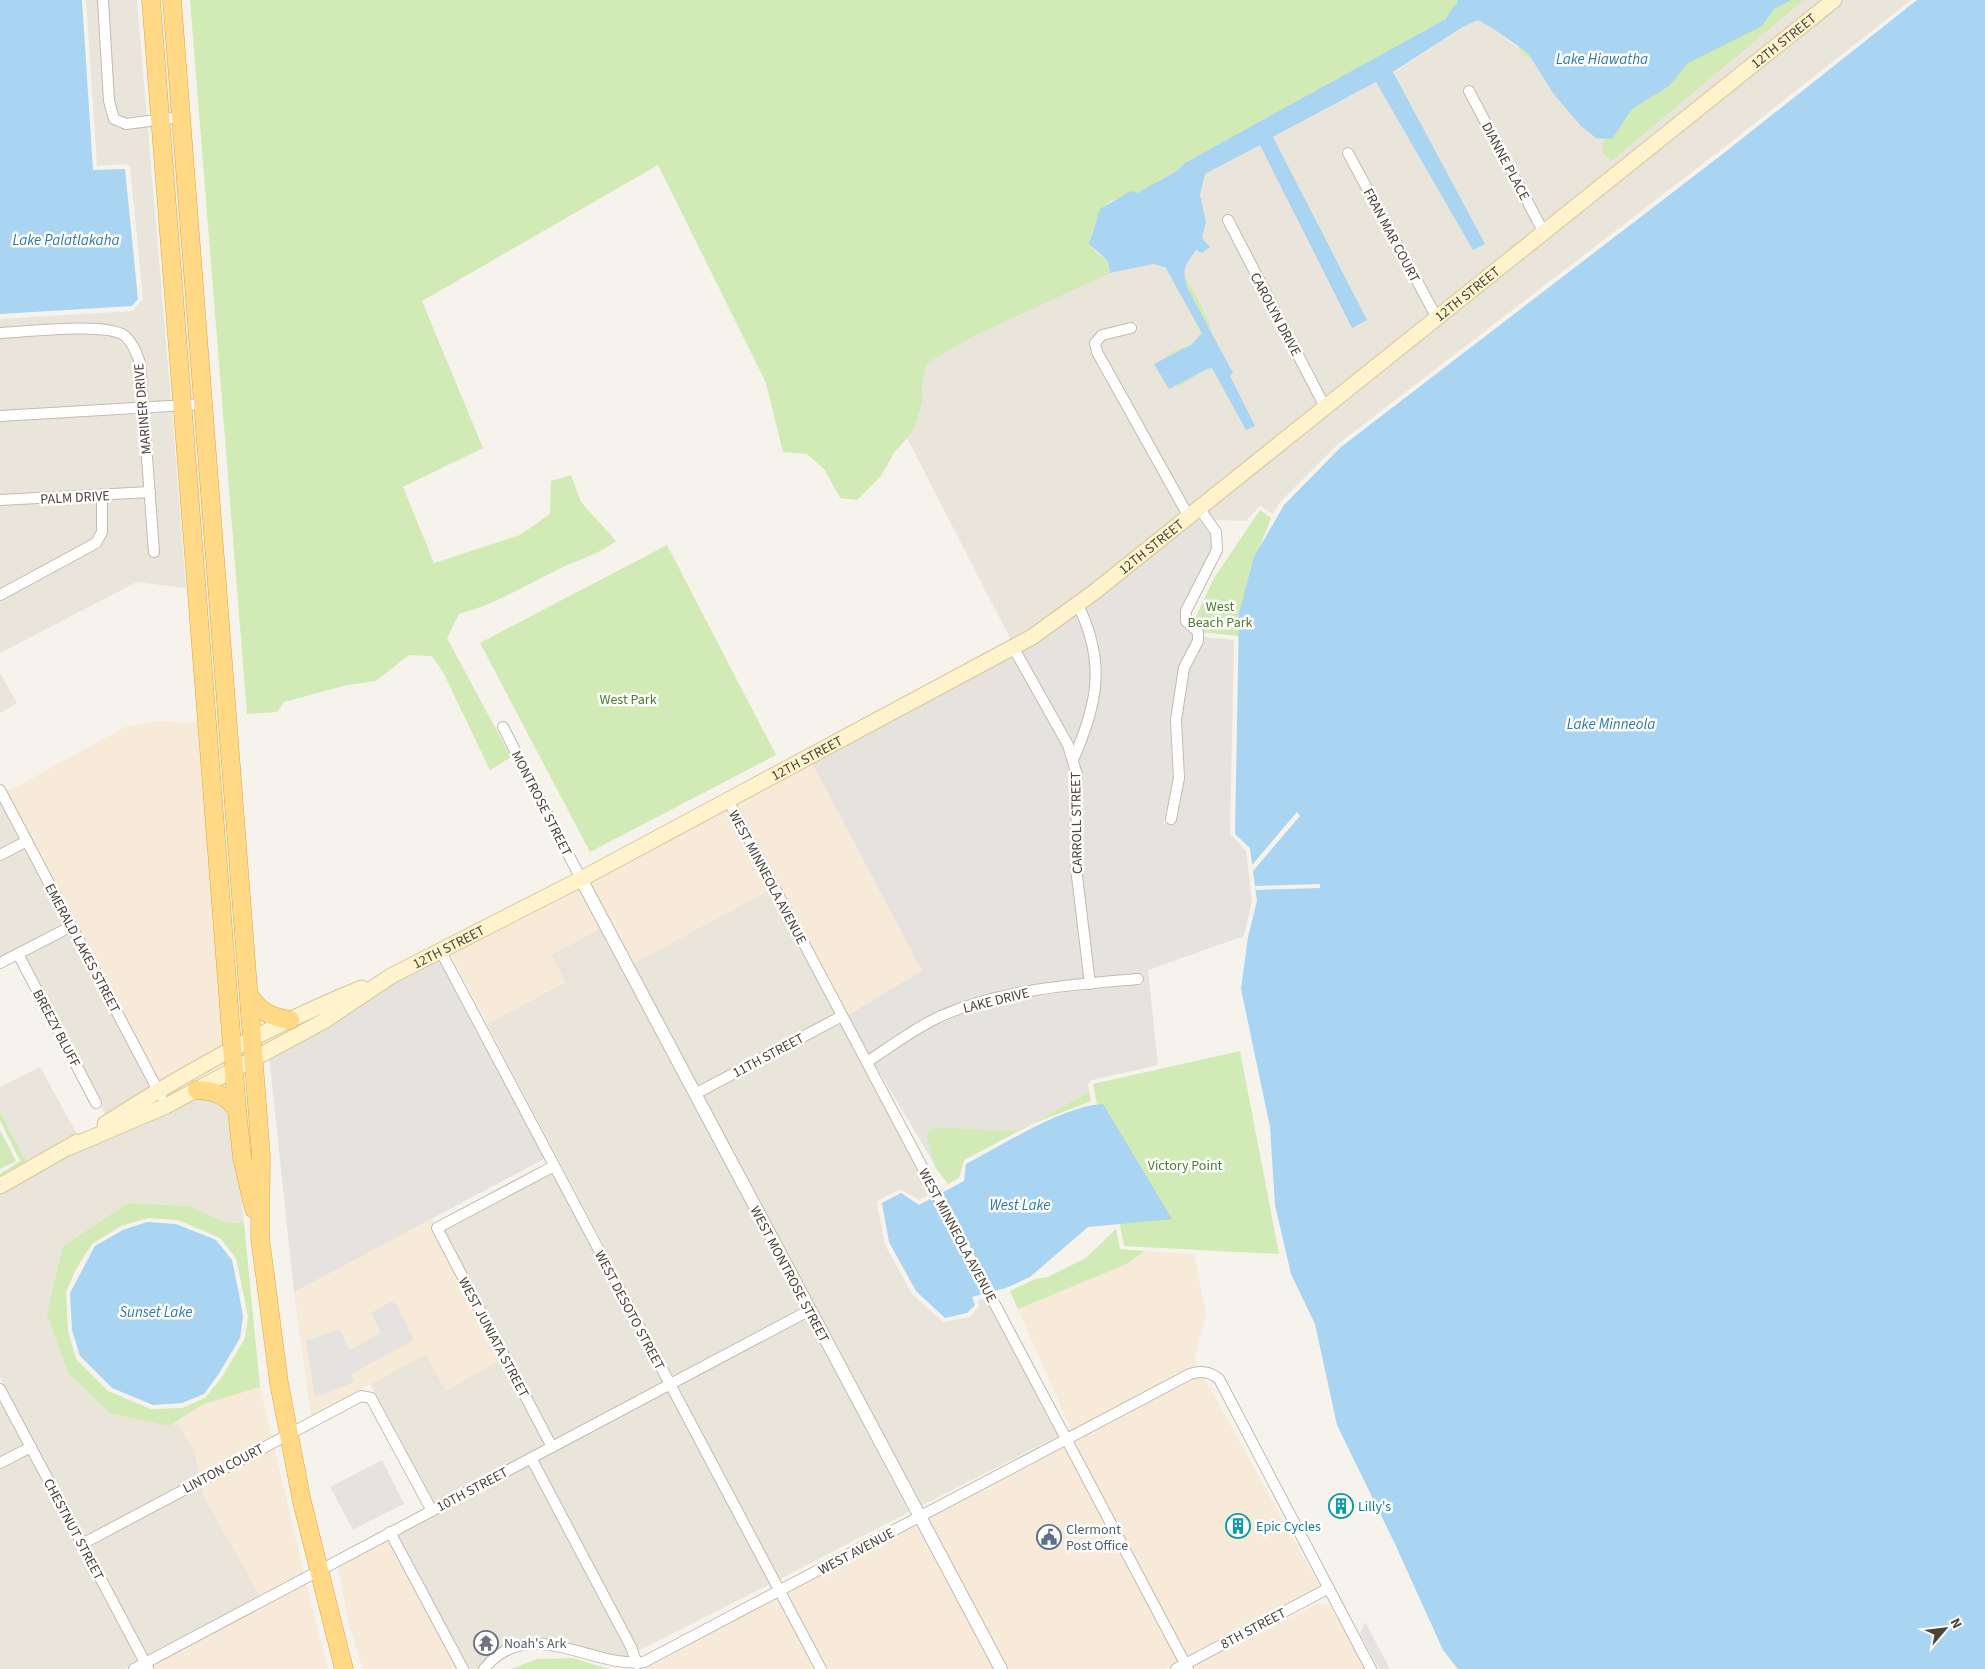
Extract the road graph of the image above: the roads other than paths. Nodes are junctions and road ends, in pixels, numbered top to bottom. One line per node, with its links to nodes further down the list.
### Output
1 (102, 0): 7 (street)
2 (151, 0): 7 (highway)
3 (172, 0): 6 (highway)
4 (1834, 0): 10 (main road, 12TH STREET)
5 (1469, 91): 10 (street, DIANNE PLACE)
6 (181, 117): 7 (street); 14 (highway)
7 (160, 118): 15 (highway)
8 (1348, 153): 11 (street, FRAN MAR COURT)
9 (1228, 220): 16 (street, CAROLYN DRIVE)
10 (1543, 231): 11 (main road, 12TH STREET)
11 (1437, 318): 16 (main road, 12TH STREET)
12 (1131, 328): 22 (street)
13 (0, 333): 17 (street, MARINER DRIVE)
14 (204, 404): 15 (street); 42 (highway)
15 (183, 406): 17 (street); 48 (highway)
16 (1325, 407): 22 (main road, 12TH STREET)
17 (144, 408): 18 (street); 19 (street, MARINER DRIVE)
18 (0, 416)
19 (150, 492): 20 (street, PALM DRIVE); 23 (street, MARINER DRIVE)
20 (102, 495): 21 (street, PALM DRIVE); 24 (street)
21 (0, 500)
22 (1194, 513): 25 (main road, 12TH STREET); 31 (street)
23 (154, 552)
24 (0, 595)
25 (1078, 605): 26 (main road, 12TH STREET); 28 (street)
26 (1013, 647): 28 (street, CARROLL STREET); 30 (main road, 12TH STREET)
27 (503, 727): 34 (street, MONTROSE STREET)
28 (1073, 760): 41 (street, CARROLL STREET)
29 (0, 790): 32 (street, EMERALD LAKES STREET)
30 (728, 800): 34 (main road, 12TH STREET); 44 (street, WEST MINNEOLA AVENUE)
31 (1171, 819)
32 (26, 841): 33 (street); 35 (street, EMERALD LAKES STREET)
33 (0, 855)
34 (581, 878): 36 (main road, 12TH STREET); 54 (street, WEST MONTROSE STREET)
35 (72, 926): 37 (street); 52 (street, EMERALD LAKES STREET)
36 (440, 950): 39 (main road, 12TH STREET); 59 (street, WEST DESOTO STREET)
37 (18, 954): 38 (street); 55 (street, BREEZY BLUFF)
38 (0, 962)
39 (391, 976): 43 (main road, 12TH STREET); 46 (main road, 12TH STREET)
40 (1138, 979): 41 (street, LAKE DRIVE)
41 (1090, 984): 50 (street, LAKE DRIVE)
42 (249, 995): 45 (highway); 47 (highway)
43 (317, 1006): 45 (main road, 12TH STREET); 46 (street)
44 (842, 1016): 50 (street, WEST MINNEOLA AVENUE); 54 (street, 11TH STREET)
45 (290, 1020): 47 (main road, 12TH STREET)
46 (324, 1020): 49 (main road, 12TH STREET)
47 (252, 1040): 48 (main road, 12TH STREET); 49 (highway)
48 (233, 1050): 51 (highway); 52 (main road, 12TH STREET)
49 (254, 1059): 51 (main road, 12TH STREET); 61 (highway)
50 (867, 1062): 66 (street, WEST MINNEOLA AVENUE)
51 (235, 1070): 53 (main road, 12TH STREET); 57 (highway)
52 (158, 1090): 56 (street, EMERALD LAKES STREET); 58 (main road, 12TH STREET)
53 (197, 1090): 56 (main road, 12TH STREET); 57 (highway)
54 (695, 1094): 62 (street, WEST MONTROSE STREET)
55 (96, 1103)
56 (166, 1106): 58 (main road, 12TH STREET)
57 (237, 1110): 61 (highway)
58 (70, 1147): 60 (main road, 12TH STREET)
59 (554, 1166): 63 (street, WEST DESOTO STREET); 68 (street, WEST JUNIATA STREET)
60 (0, 1186)
61 (260, 1236): 65 (highway)
62 (810, 1310): 63 (street, 10TH STREET); 72 (street, WEST MONTROSE STREET)
63 (671, 1385): 68 (street, 10TH STREET); 77 (street, WEST DESOTO STREET)
64 (0, 1389): 67 (street, CHESTNUT STREET)
65 (288, 1433): 71 (street, LINTON COURT); 74 (street, LINTON COURT); 75 (highway)
66 (1066, 1439): 72 (street, WEST AVENUE); 76 (street, WEST AVENUE); 80 (street, WEST MINNEOLA AVENUE)
67 (31, 1447): 70 (street); 74 (street, CHESTNUT STREET)
68 (552, 1447): 69 (street, 10TH STREET)
69 (531, 1458): 71 (street, 10TH STREET); 78 (street)
70 (0, 1463)
71 (432, 1510): 73 (street, 10TH STREET)
72 (918, 1518): 77 (street, WEST AVENUE); 86 (street, WEST MONTROSE STREET)
73 (390, 1532): 75 (street, 10TH STREET); 83 (street)
74 (82, 1544): 79 (street, CHESTNUT STREET)
75 (318, 1571): 79 (street, 10TH STREET); 82 (highway)
76 (1329, 1588): 80 (street, 8TH STREET); 87 (street)
77 (780, 1591): 78 (street, WEST AVENUE); 85 (street, WEST DESOTO STREET)
78 (637, 1664): 84 (street, WEST AVENUE)
79 (146, 1666): 81 (street, 10TH STREET)
80 (1183, 1667)
81 (134, 1669)
82 (344, 1669)
83 (463, 1669)
84 (484, 1669)
85 (821, 1669)
86 (1000, 1669)
87 (1371, 1669)

